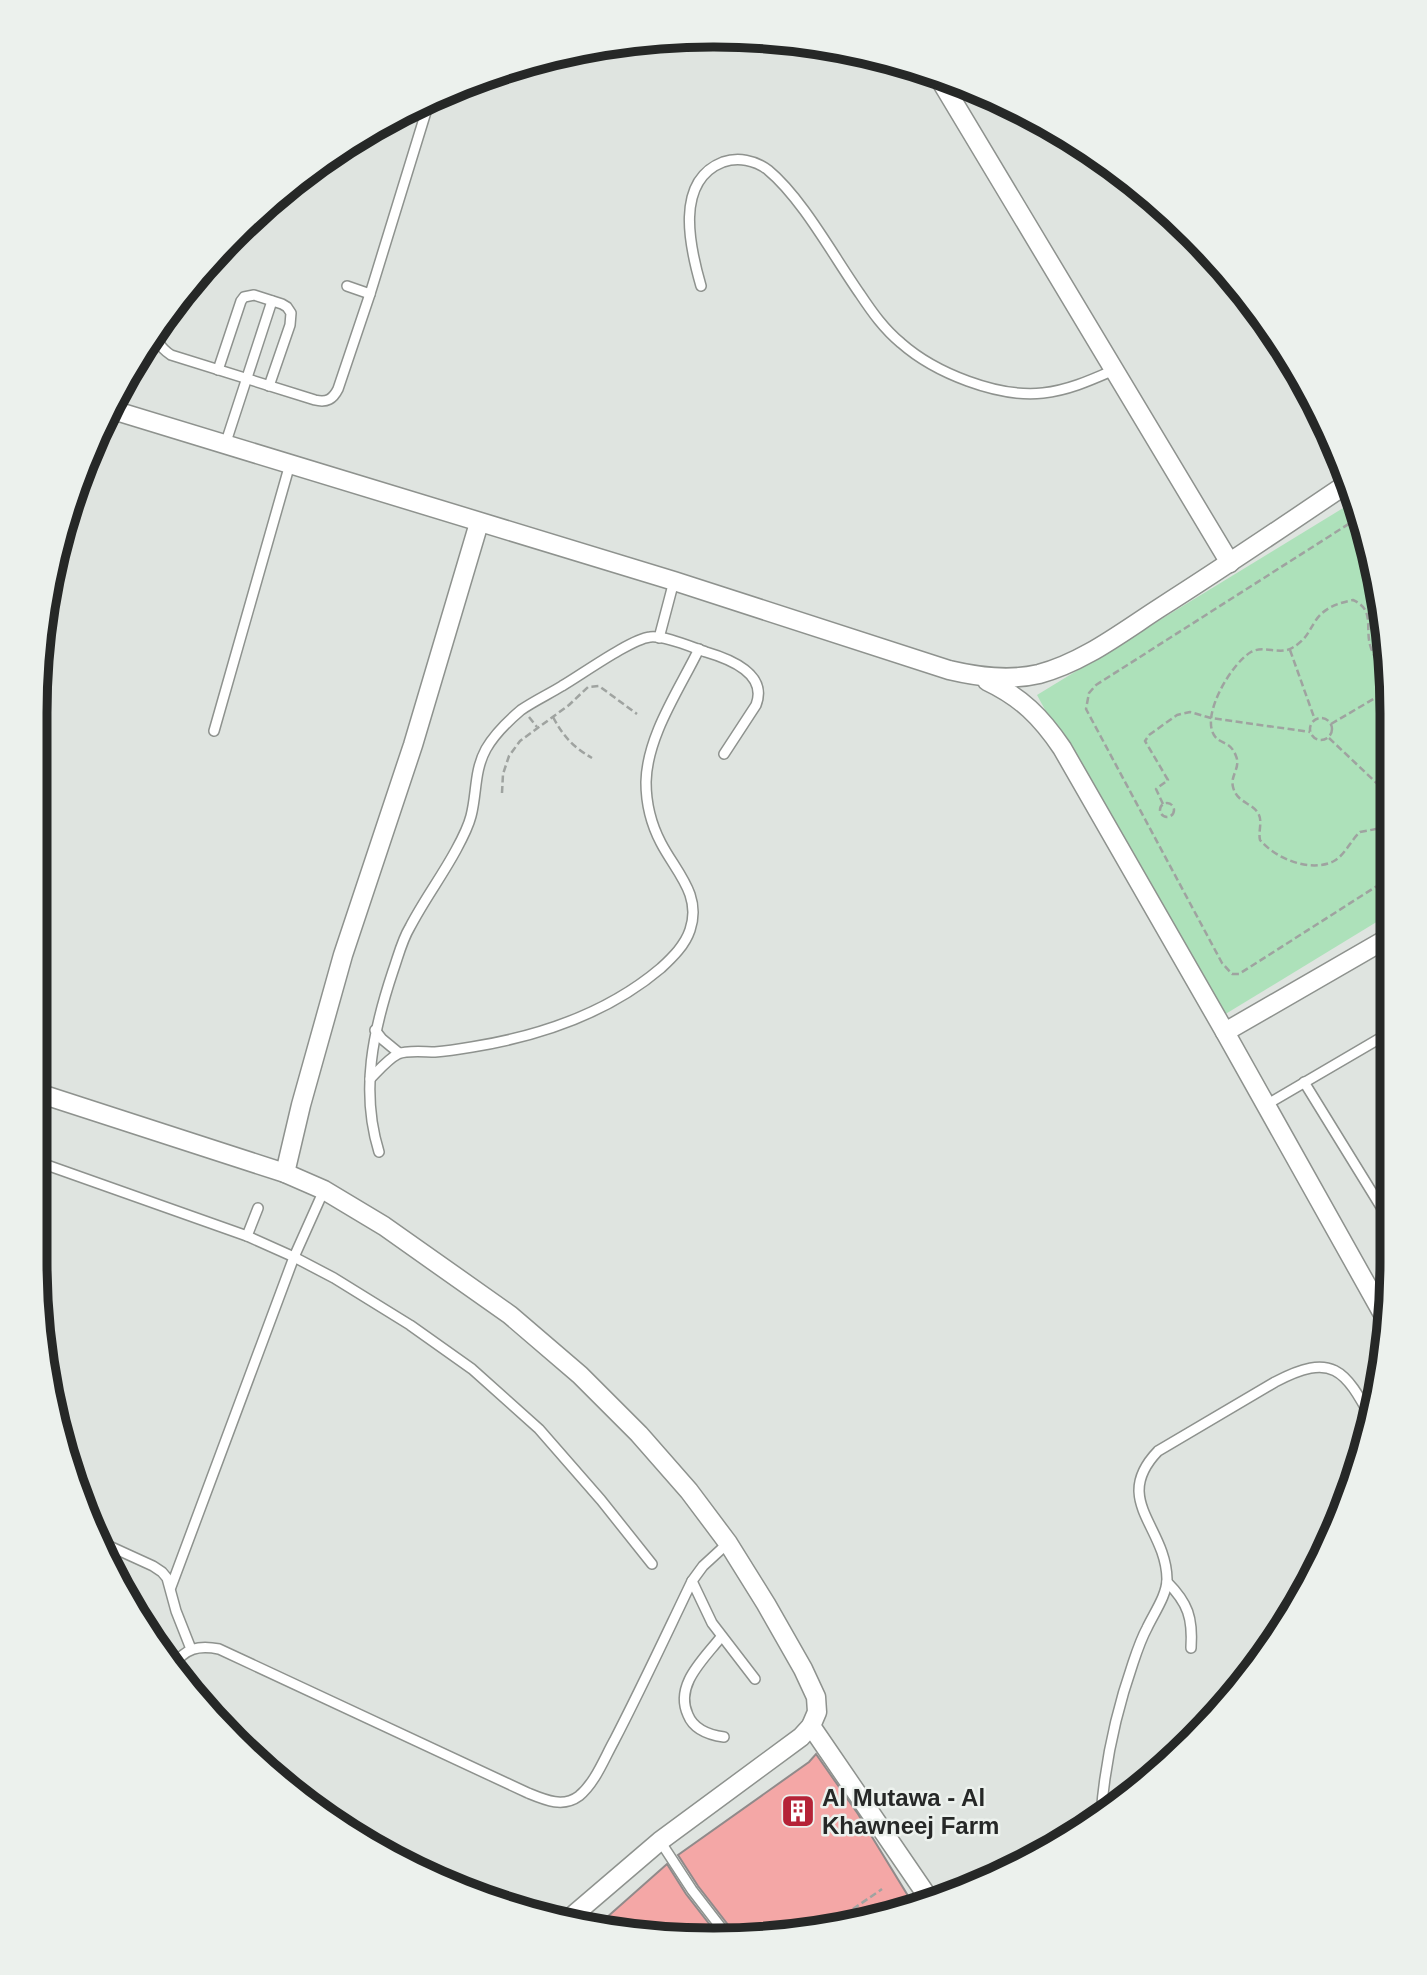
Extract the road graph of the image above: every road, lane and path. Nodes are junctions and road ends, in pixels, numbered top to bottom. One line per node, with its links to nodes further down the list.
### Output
1 (946, 90): 9 (street)
2 (426, 113): 5 (lane)
3 (347, 286): 5 (lane)
4 (701, 286): 9 (lane)
5 (370, 294): 11 (lane)
6 (272, 301): 8 (lane); 10 (lane); 11 (lane)
7 (159, 344): 8 (lane)
8 (218, 370): 10 (lane)
9 (1114, 370): 18 (street)
10 (246, 379): 11 (lane); 13 (lane)
11 (269, 386)
12 (120, 412): 13 (street)
13 (225, 445): 14 (street)
14 (290, 464): 17 (street); 31 (lane)
15 (1340, 488): 18 (street)
16 (1351, 522): 40 (path)
17 (479, 523): 19 (street); 52 (street)
18 (1230, 563): 24 (street)
19 (674, 581): 20 (lane); 24 (street)
20 (659, 638): 21 (lane); 42 (lane)
21 (699, 649): 34 (lane); 45 (lane)
22 (1290, 649): 23 (path); 28 (path); 29 (path)
23 (1377, 660)
24 (978, 677): 43 (street)
25 (1379, 696): 30 (path)
26 (637, 714): 27 (path)
27 (553, 717): 35 (path); 37 (path)
28 (1210, 718): 32 (path); 38 (path); 39 (path)
29 (1315, 720): 30 (path); 32 (path)
30 (1331, 724): 33 (path)
31 (214, 731)
32 (1310, 732): 33 (path)
33 (1329, 738): 36 (path)
34 (724, 754)
35 (592, 758)
36 (1380, 786)
37 (502, 793)
38 (1163, 804)
39 (1380, 829)
40 (1380, 884)
41 (1380, 943): 43 (street)
42 (375, 1030): 45 (lane); 46 (lane)
43 (1225, 1032): 49 (street)
44 (1380, 1039): 47 (lane)
45 (399, 1053): 46 (lane)
46 (370, 1079): 50 (lane)
47 (1304, 1082): 49 (lane); 54 (lane)
48 (47, 1096): 52 (street)
49 (1266, 1105): 58 (street)
50 (379, 1152)
51 (47, 1165): 56 (lane)
52 (285, 1173): 53 (street)
53 (324, 1190): 57 (lane); 60 (street)
54 (1380, 1205)
55 (258, 1208): 56 (lane)
56 (247, 1237): 57 (lane)
57 (294, 1257): 62 (lane); 65 (lane)
58 (1378, 1305)
59 (1363, 1406): 64 (lane)
60 (728, 1543): 63 (lane); 71 (street)
61 (112, 1547): 65 (lane)
62 (652, 1564)
63 (692, 1581): 66 (lane); 68 (lane)
64 (1167, 1582): 67 (lane); 73 (lane)
65 (171, 1587): 68 (lane)
66 (721, 1637): 70 (lane); 72 (lane)
67 (1191, 1648)
68 (191, 1649): 69 (lane)
69 (178, 1658)
70 (755, 1679)
71 (811, 1726): 74 (street); 76 (street)
72 (724, 1737)
73 (1102, 1802)
74 (660, 1841): 77 (street); 79 (lane)
75 (882, 1889): 78 (path)
76 (925, 1893)
77 (576, 1913)
78 (845, 1915)
79 (721, 1928)

